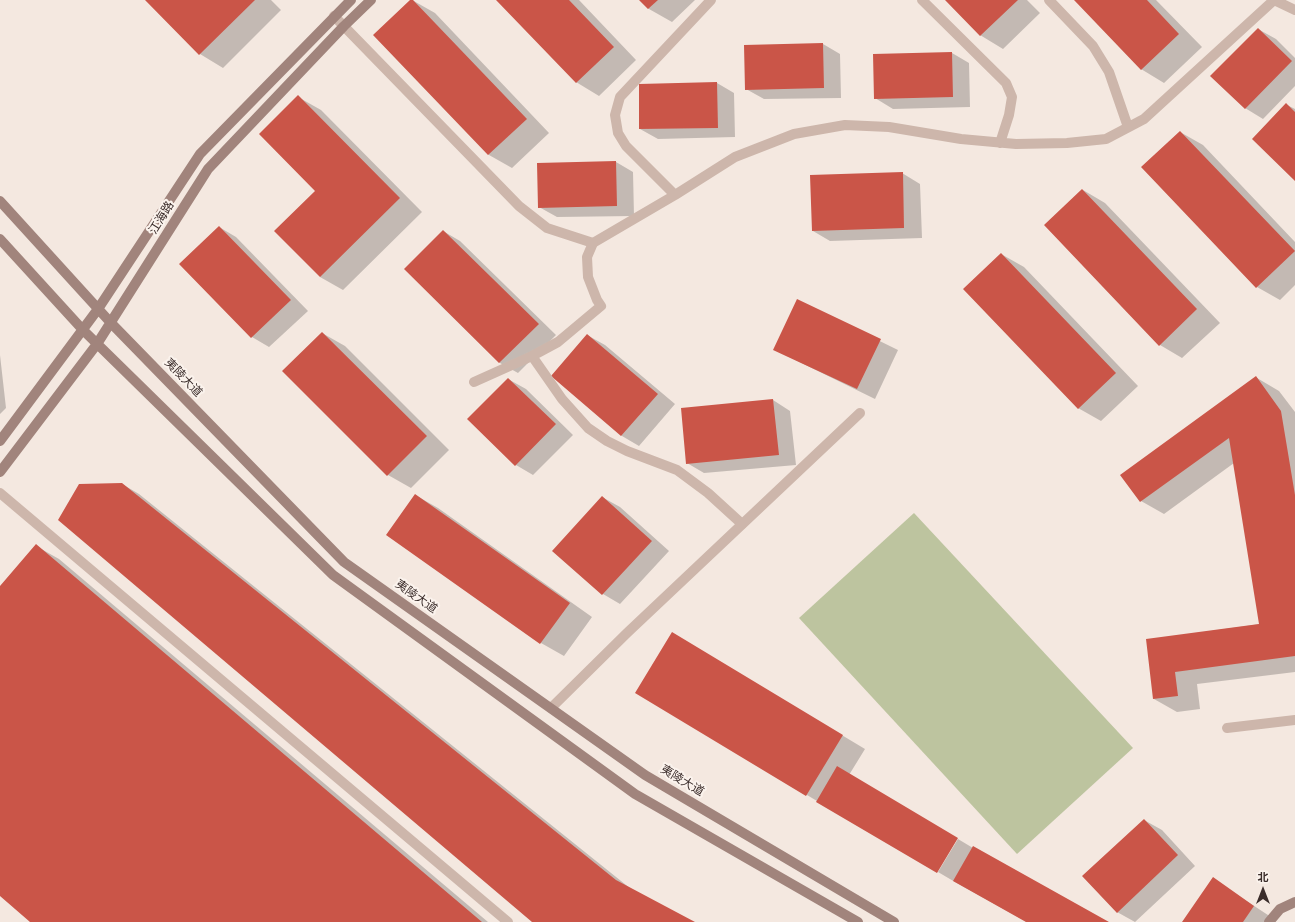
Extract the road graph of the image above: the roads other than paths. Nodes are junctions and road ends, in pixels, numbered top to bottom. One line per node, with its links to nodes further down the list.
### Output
1 (351, 0): 8 (main road, 江海路)
2 (371, 0): 9 (main road, 江海路)
3 (711, 0): 12 (street)
4 (922, 0): 11 (street)
5 (1048, 0): 10 (street)
6 (1274, 0): 7 (street); 10 (street)
7 (1295, 10)
8 (334, 16): 9 (street); 16 (main road, 江海路)
9 (344, 26): 15 (street); 17 (main road, 江海路)
10 (1128, 127): 11 (street)
11 (1000, 143): 12 (street)
12 (676, 195): 15 (street)
13 (0, 201): 16 (main road, 夷陵大道)
14 (0, 239): 18 (main road)
15 (593, 243): 20 (street)
16 (98, 309): 17 (main road, 夷陵大道); 18 (main road, 江海路)
17 (111, 323): 19 (main road, 江海路); 27 (main road, 夷陵大道)
18 (83, 330): 19 (main road); 23 (main road, 江海路)
19 (97, 344): 24 (main road, 江海路); 32 (main road)
20 (532, 356): 21 (street); 26 (street)
21 (474, 382)
22 (860, 413): 26 (street)
23 (0, 441)
24 (0, 472)
25 (0, 493): 31 (street)
26 (742, 524): 27 (street)
27 (551, 708): 33 (main road, 夷陵大道)
28 (1295, 720): 29 (street)
29 (1228, 728)
30 (1295, 902): 34 (main road)
31 (508, 922)
32 (858, 922)
33 (894, 922)
34 (1269, 922)

